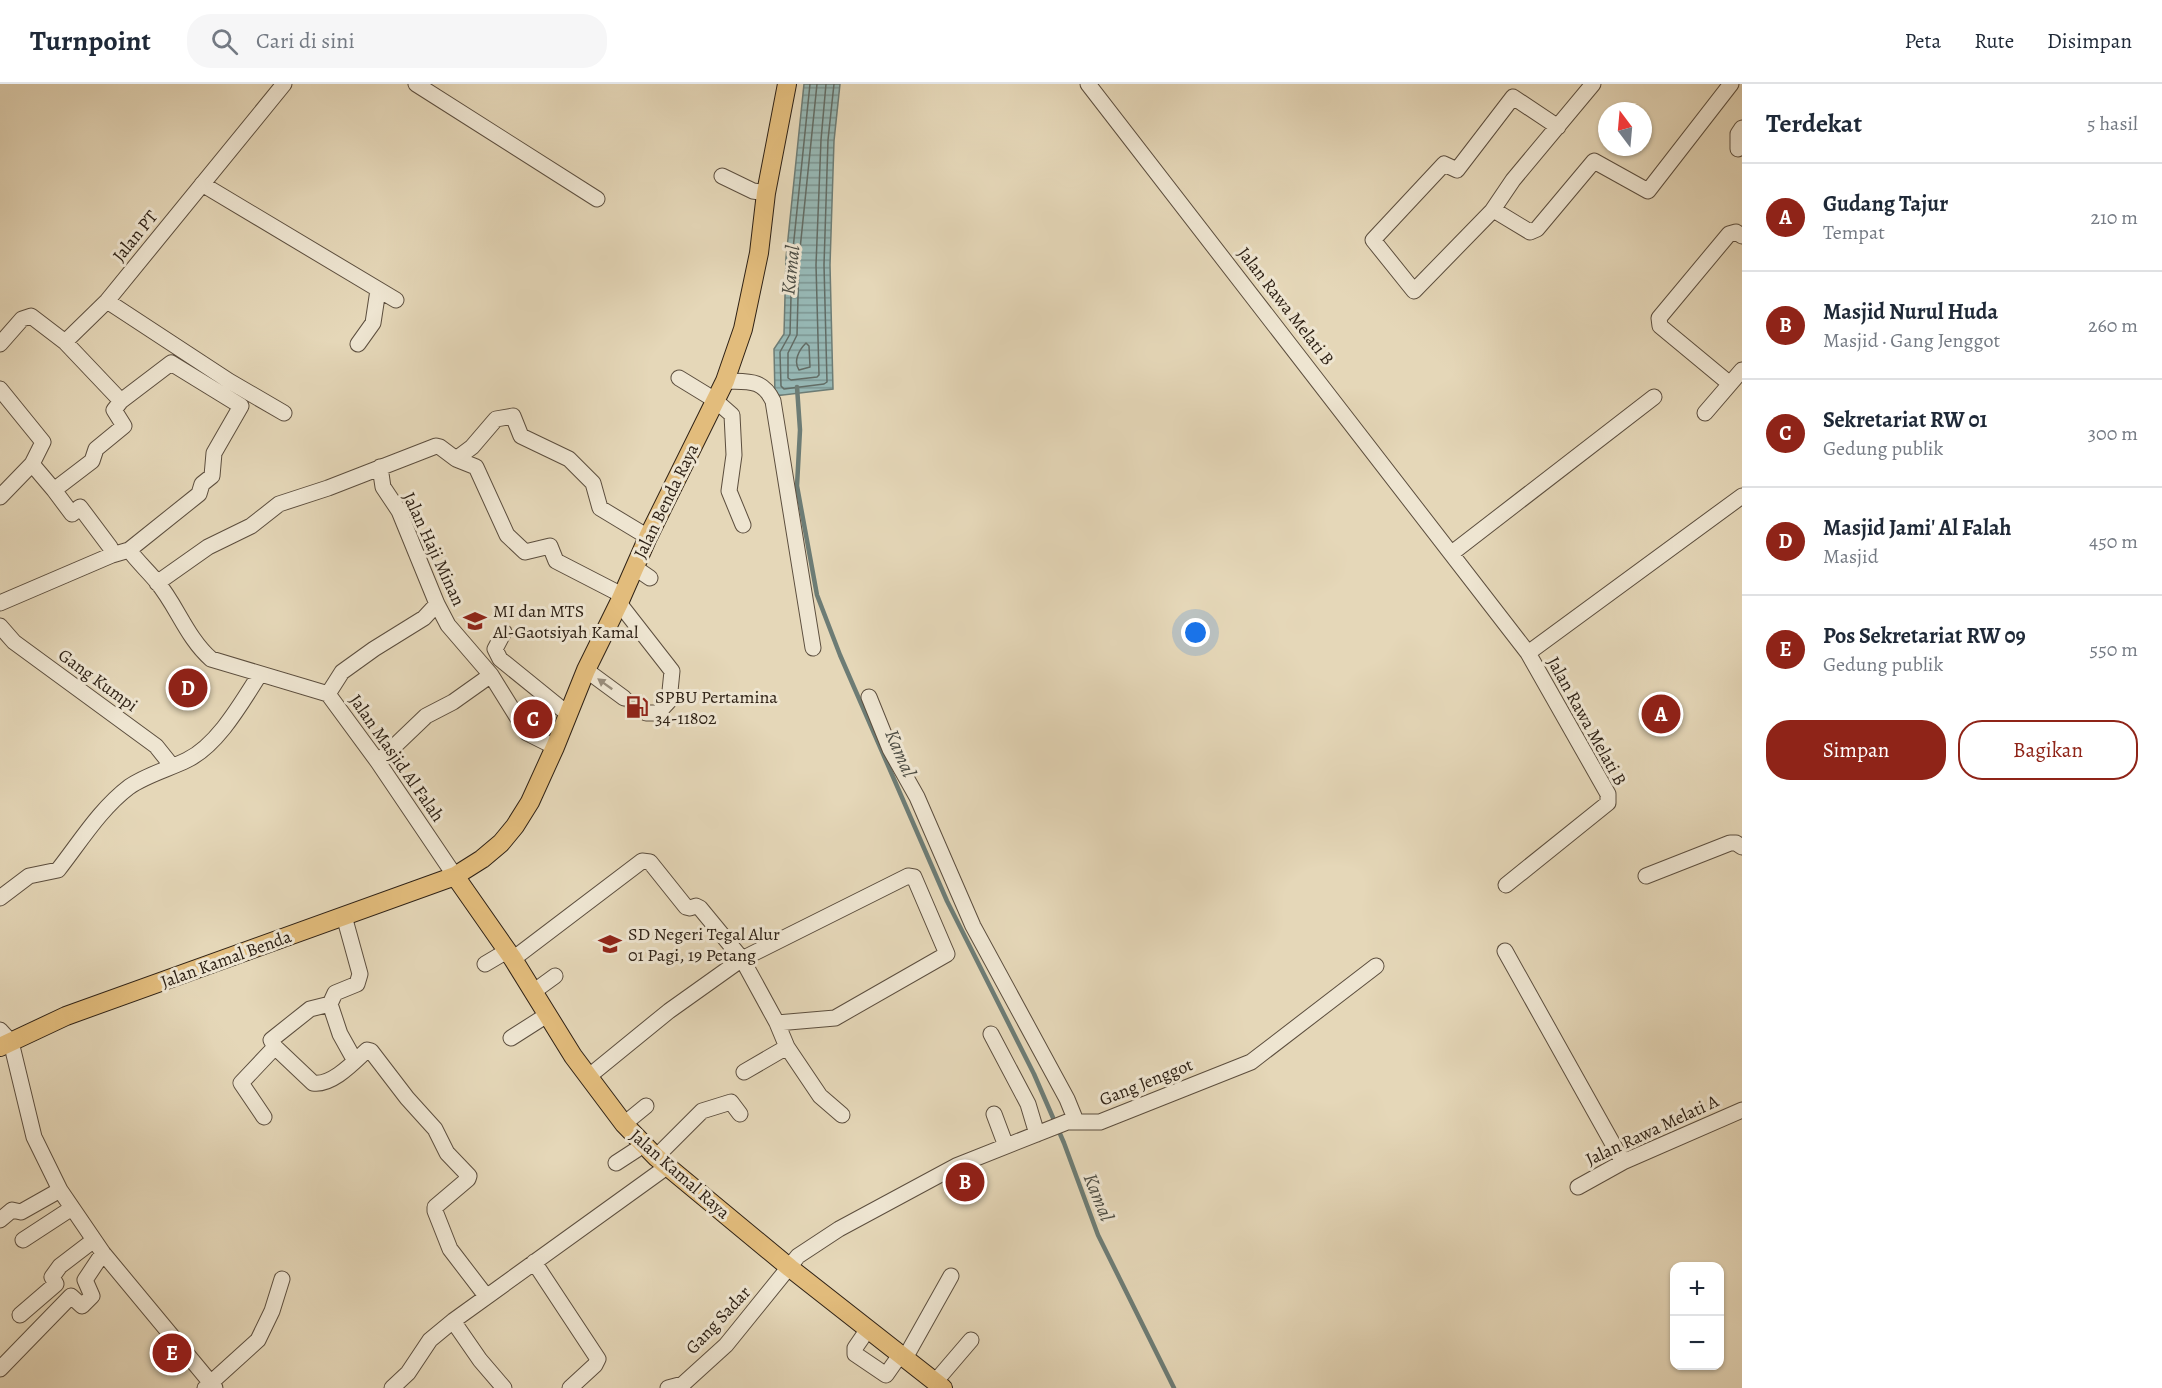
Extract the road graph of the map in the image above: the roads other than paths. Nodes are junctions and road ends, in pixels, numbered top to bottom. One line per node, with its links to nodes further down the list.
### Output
1 (284, 84): 11 (street, Jalan PT)
2 (416, 84): 13 (street)
3 (788, 84): 12 (main road, Jalan Benda Raya)
4 (1088, 84): 41 (street, Jalan Rawa Melati B)
5 (1593, 84): 7 (street)
6 (1731, 84): 14 (street)
7 (1558, 127): 14 (street); 14 (street)
8 (1742, 128): 9 (street)
9 (1738, 149)
10 (722, 176): 12 (street)
11 (202, 184): 16 (street); 18 (street, Jalan PT)
12 (766, 193): 24 (main road, Jalan Benda Raya)
13 (597, 199)
14 (1492, 211)
15 (1742, 236): 25 (street)
16 (378, 290): 17 (street); 21 (street)
17 (396, 300)
18 (107, 301): 19 (street, Jalan PT); 31 (street)
19 (64, 342): 20 (street); 29 (street)
20 (0, 344)
21 (358, 344)
22 (1742, 370): 25 (street)
23 (679, 378): 28 (street)
24 (725, 381): 28 (main road, Jalan Benda Raya); 49 (street)
25 (1730, 384): 30 (street)
26 (0, 389): 33 (street)
27 (1654, 397): 41 (street)
28 (715, 400): 38 (street); 39 (main road, Jalan Benda Raya)
29 (121, 401): 35 (street); 40 (street)
30 (1705, 412)
31 (284, 413)
32 (456, 459): 34 (street); 39 (street); 44 (street)
33 (32, 464): 35 (street); 36 (street)
34 (380, 467): 43 (street); 46 (street, Jalan Haji Minan)
35 (54, 490): 42 (street)
36 (0, 496)
37 (1742, 496): 50 (street)
38 (742, 525)
39 (648, 537): 44 (main road, Jalan Benda Raya)
40 (129, 550): 42 (street); 43 (street, Jalan Masjid Al Falah)
41 (1452, 553): 50 (street, Jalan Rawa Melati B)
42 (112, 555): 45 (street)
43 (157, 583): 52 (street, Jalan Masjid Al Falah)
44 (622, 602): 51 (main road, Jalan Benda Raya); 57 (street)
45 (0, 603)
46 (437, 604): 53 (street, Jalan Haji Minan); 54 (street)
47 (0, 626): 61 (street, Gang Kumpi)
48 (504, 632): 58 (street)
49 (813, 648)
50 (1528, 653): 65 (street, Jalan Rawa Melati B)
51 (586, 670): 56 (street, one-way to 51); 58 (main road, Jalan Benda Raya)
52 (260, 674): 54 (street, Jalan Masjid Al Falah); 61 (street)
53 (491, 675): 59 (street, Jalan Haji Minan); 60 (street)
54 (328, 694): 60 (street, Jalan Masjid Al Falah)
55 (869, 697): 92 (street)
56 (624, 698)
57 (646, 713)
58 (568, 714): 59 (main road, Jalan Benda Raya)
59 (555, 747): 63 (main road, Jalan Benda Raya)
60 (378, 762): 63 (street, Jalan Masjid Al Falah)
61 (172, 766): 66 (street)
62 (1742, 847): 64 (street)
63 (455, 876): 67 (main road, Jalan Kamal Benda); 69 (main road, Jalan Kamal Raya)
64 (1646, 876)
65 (1506, 885)
66 (0, 897)
67 (344, 916): 75 (street); 80 (main road, Jalan Kamal Benda)
68 (1505, 951): 98 (street)
69 (510, 956): 70 (street); 72 (street); 74 (main road, Jalan Kamal Raya)
70 (742, 958): 77 (street); 77 (street); 85 (street)
71 (1376, 966): 92 (street, Gang Jenggot)
72 (489, 967)
73 (555, 976): 74 (street)
74 (533, 992): 76 (main road, Jalan Kamal Raya)
75 (330, 1004): 81 (street); 83 (street)
76 (547, 1015): 79 (street); 85 (main road, Jalan Kamal Raya)
77 (777, 1023): 82 (street)
78 (991, 1034): 94 (street)
79 (511, 1038)
80 (4, 1040): 101 (street)
81 (275, 1047): 83 (street); 91 (street)
82 (787, 1047): 84 (street); 90 (street)
83 (355, 1060): 111 (street)
84 (744, 1072)
85 (588, 1077): 93 (main road, Jalan Kamal Raya)
86 (646, 1106): 93 (street)
87 (1742, 1110): 98 (street, Jalan Rawa Melati A)
88 (740, 1114): 97 (street)
89 (994, 1114): 96 (street)
90 (842, 1116)
91 (264, 1117)
92 (1071, 1122): 94 (street, Gang Jenggot)
93 (624, 1124): 95 (main road, Jalan Kamal Raya)
94 (1042, 1132): 96 (street, Gang Jenggot)
95 (642, 1143): 97 (main road, Jalan Kamal Raya); 99 (street)
96 (1006, 1146): 108 (street, Gang Jenggot)
97 (662, 1161): 107 (street); 108 (main road, Jalan Kamal Raya)
98 (1623, 1162): 100 (street, Jalan Rawa Melati A)
99 (616, 1163)
100 (1578, 1187)
101 (60, 1190): 102 (street); 103 (street)
102 (72, 1208): 104 (street); 105 (street)
103 (0, 1220)
104 (23, 1240)
105 (94, 1240): 106 (street); 112 (street)
106 (104, 1253): 117 (street); 119 (street)
107 (534, 1262): 111 (street); 122 (street)
108 (790, 1268): 114 (main road, Jalan Kamal Raya); 123 (street, Gang Sadar)
109 (951, 1276): 116 (street)
110 (282, 1279): 119 (street)
111 (486, 1296): 113 (street)
112 (20, 1315)
113 (453, 1321): 120 (street); 121 (street)
114 (868, 1329): 116 (main road, Jalan Kamal Raya); 116 (street)
115 (971, 1340): 118 (street)
116 (902, 1357): 118 (main road, Jalan Kamal Raya)
117 (0, 1369)
118 (939, 1385)
119 (210, 1386)
120 (392, 1388)
121 (504, 1388)
122 (570, 1388)
123 (668, 1388)

